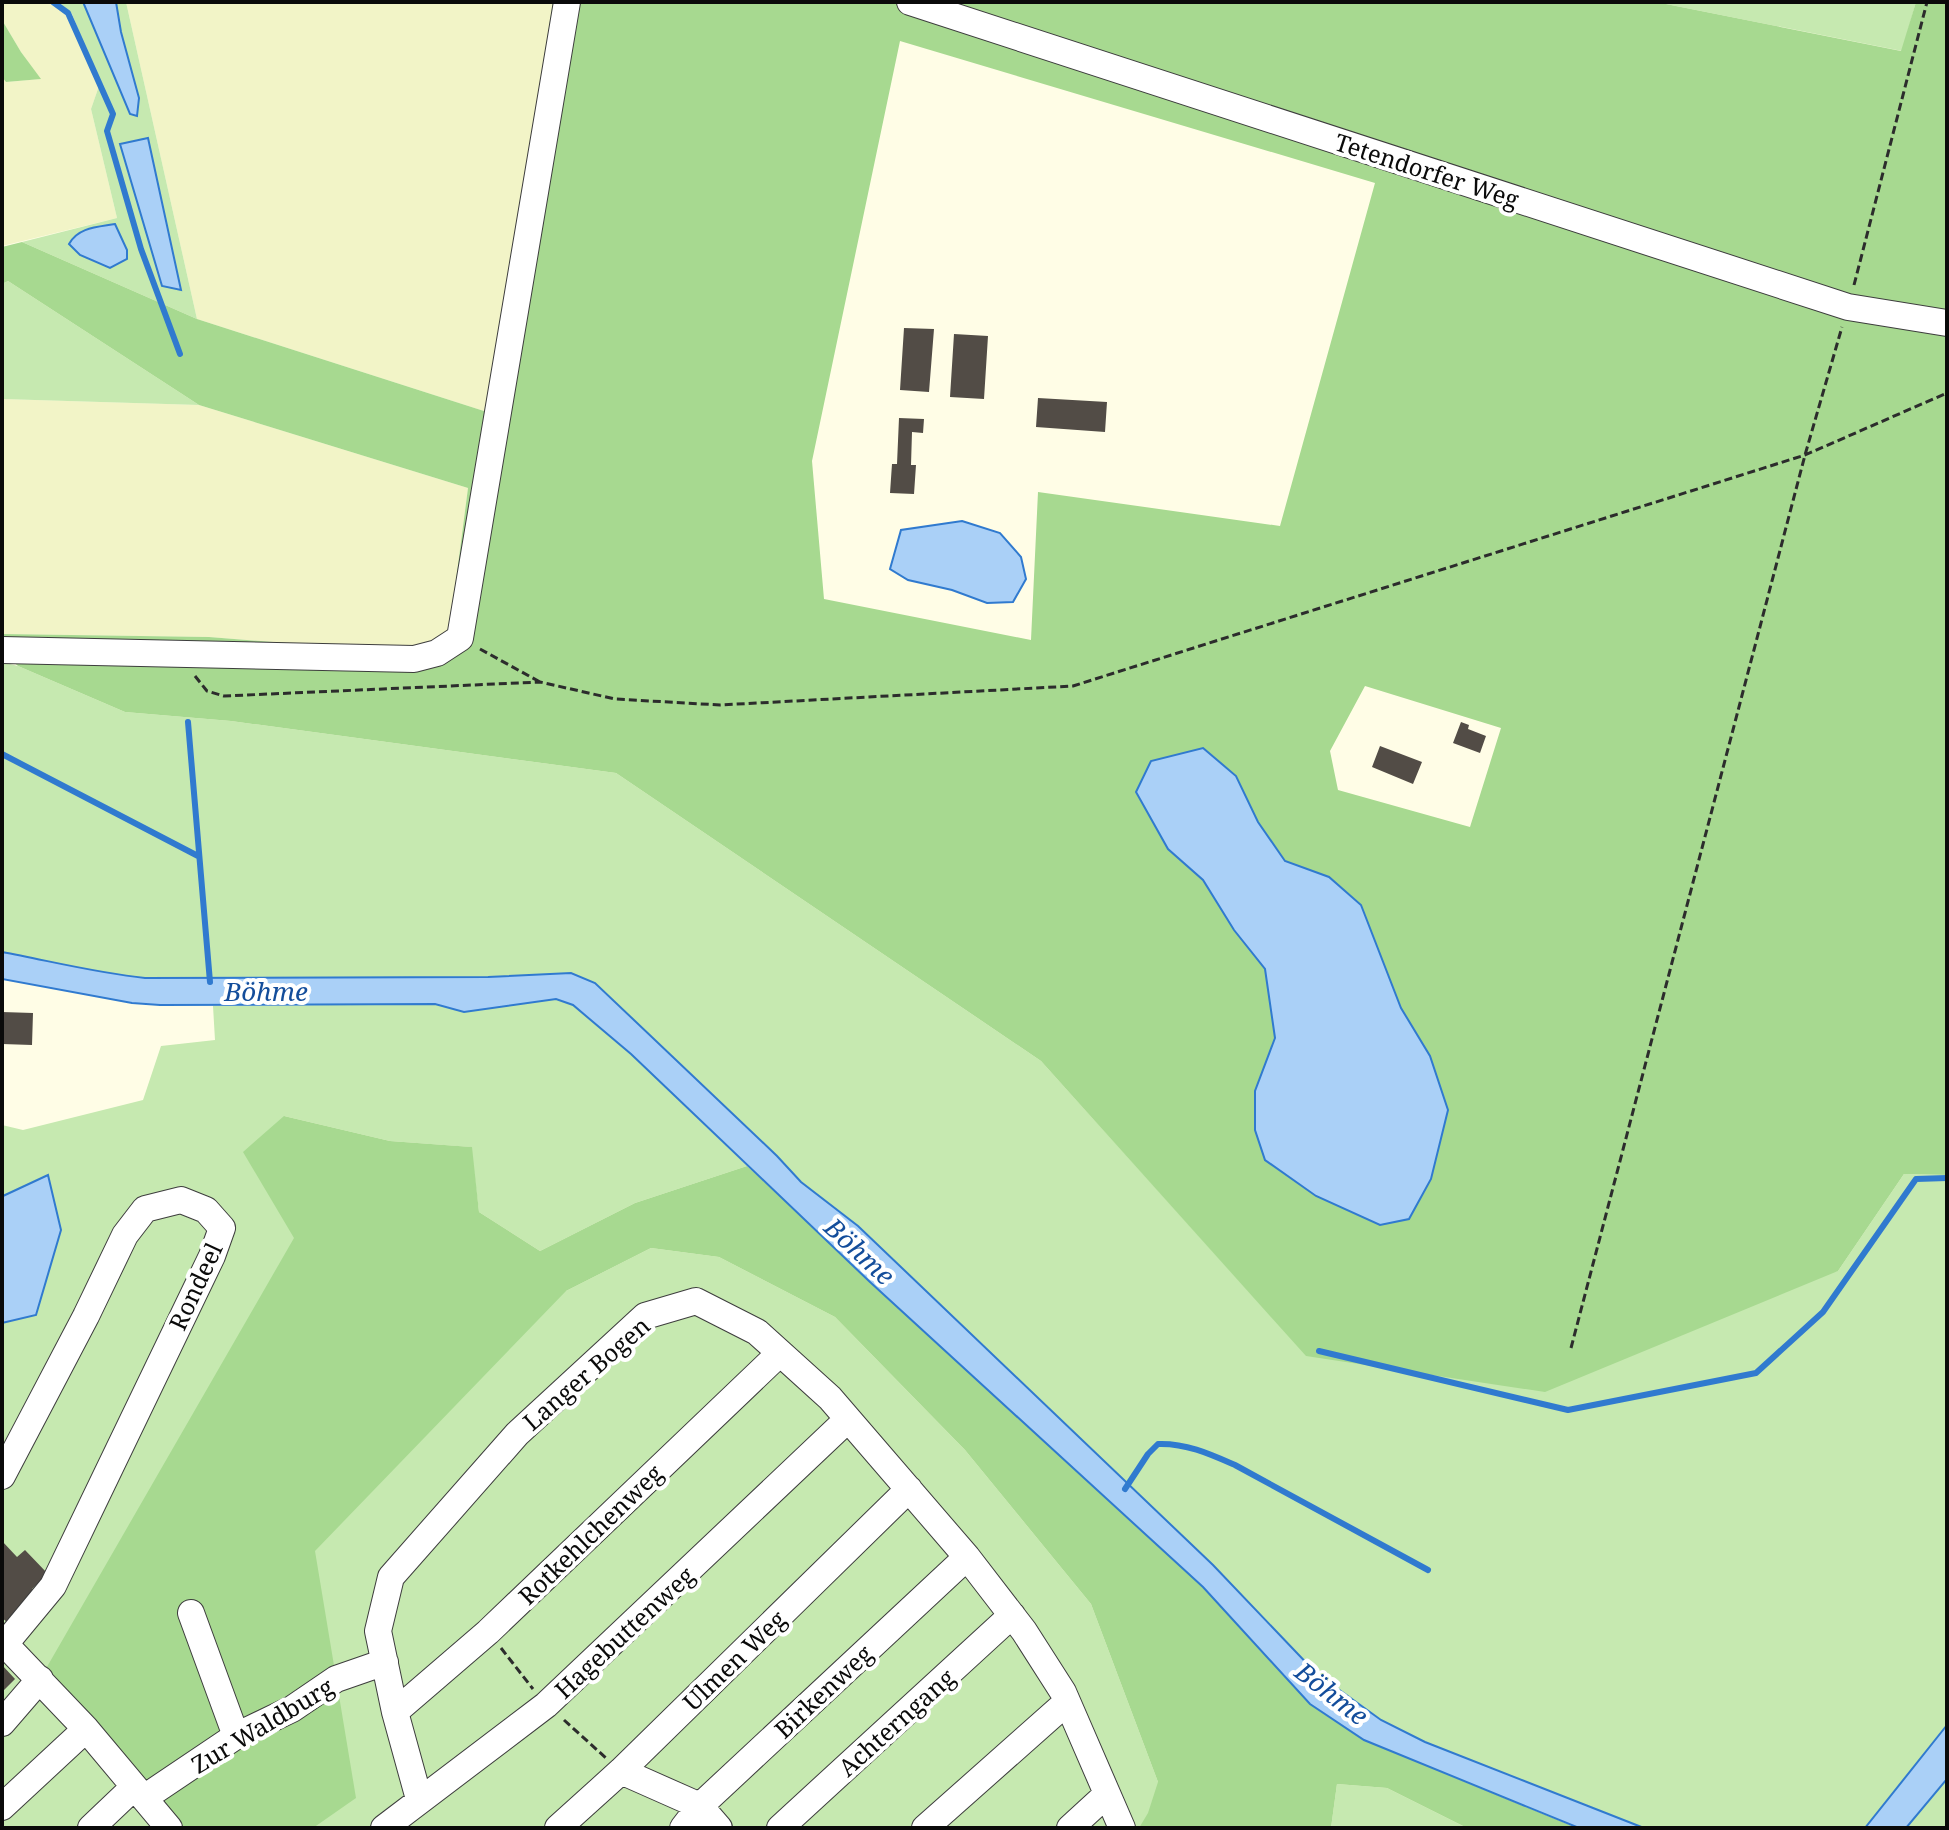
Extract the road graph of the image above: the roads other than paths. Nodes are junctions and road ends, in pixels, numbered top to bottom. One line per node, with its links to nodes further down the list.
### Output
1 (567, 2): 4 (street)
2 (910, 2): 3 (street, Tetendorfer Weg)
3 (1947, 323)
4 (2, 650)
5 (780, 1353): 6 (street, Langer Bogen); 13 (street, Langer Bogen); 16 (street, Rotkehlchenweg)
6 (848, 1419): 8 (street, Langer Bogen); 23 (street, Hagebuttenweg)
7 (2, 1476): 12 (street, Rondeel)
8 (909, 1489): 9 (street, Langer Bogen); 20 (street, Ulmen Weg)
9 (967, 1557): 11 (street, Langer Bogen); 24 (street, Birkenweg)
10 (191, 1613): 19 (street)
11 (1012, 1615): 15 (street, Langer Bogen); 32 (street, Achterngang)
12 (3, 1643): 14 (street)
13 (385, 1662): 16 (street, Langer Bogen); 19 (street, Zur Waldburg)
14 (40, 1679): 17 (street); 18 (street)
15 (1067, 1702): 22 (street, Langer Bogen); 33 (street)
16 (395, 1712): 23 (street, Langer Bogen)
17 (2, 1723)
18 (86, 1729): 21 (street); 25 (street)
19 (236, 1736): 21 (street, Zur Waldburg)
20 (621, 1771): 24 (street); 29 (street, Ulmen Weg)
21 (139, 1792): 26 (street, Zur Waldburg); 27 (street)
22 (1106, 1795): 34 (street); 35 (street, Langer Bogen)
23 (419, 1799): 28 (street, Hagebuttenweg)
24 (700, 1806): 30 (street, Birkenweg); 31 (street)
25 (2, 1807)
26 (91, 1828)
27 (169, 1828)
28 (384, 1828)
29 (558, 1828)
30 (683, 1828)
31 (719, 1828)
32 (780, 1828)
33 (925, 1828)
34 (1070, 1828)
35 (1122, 1828)

